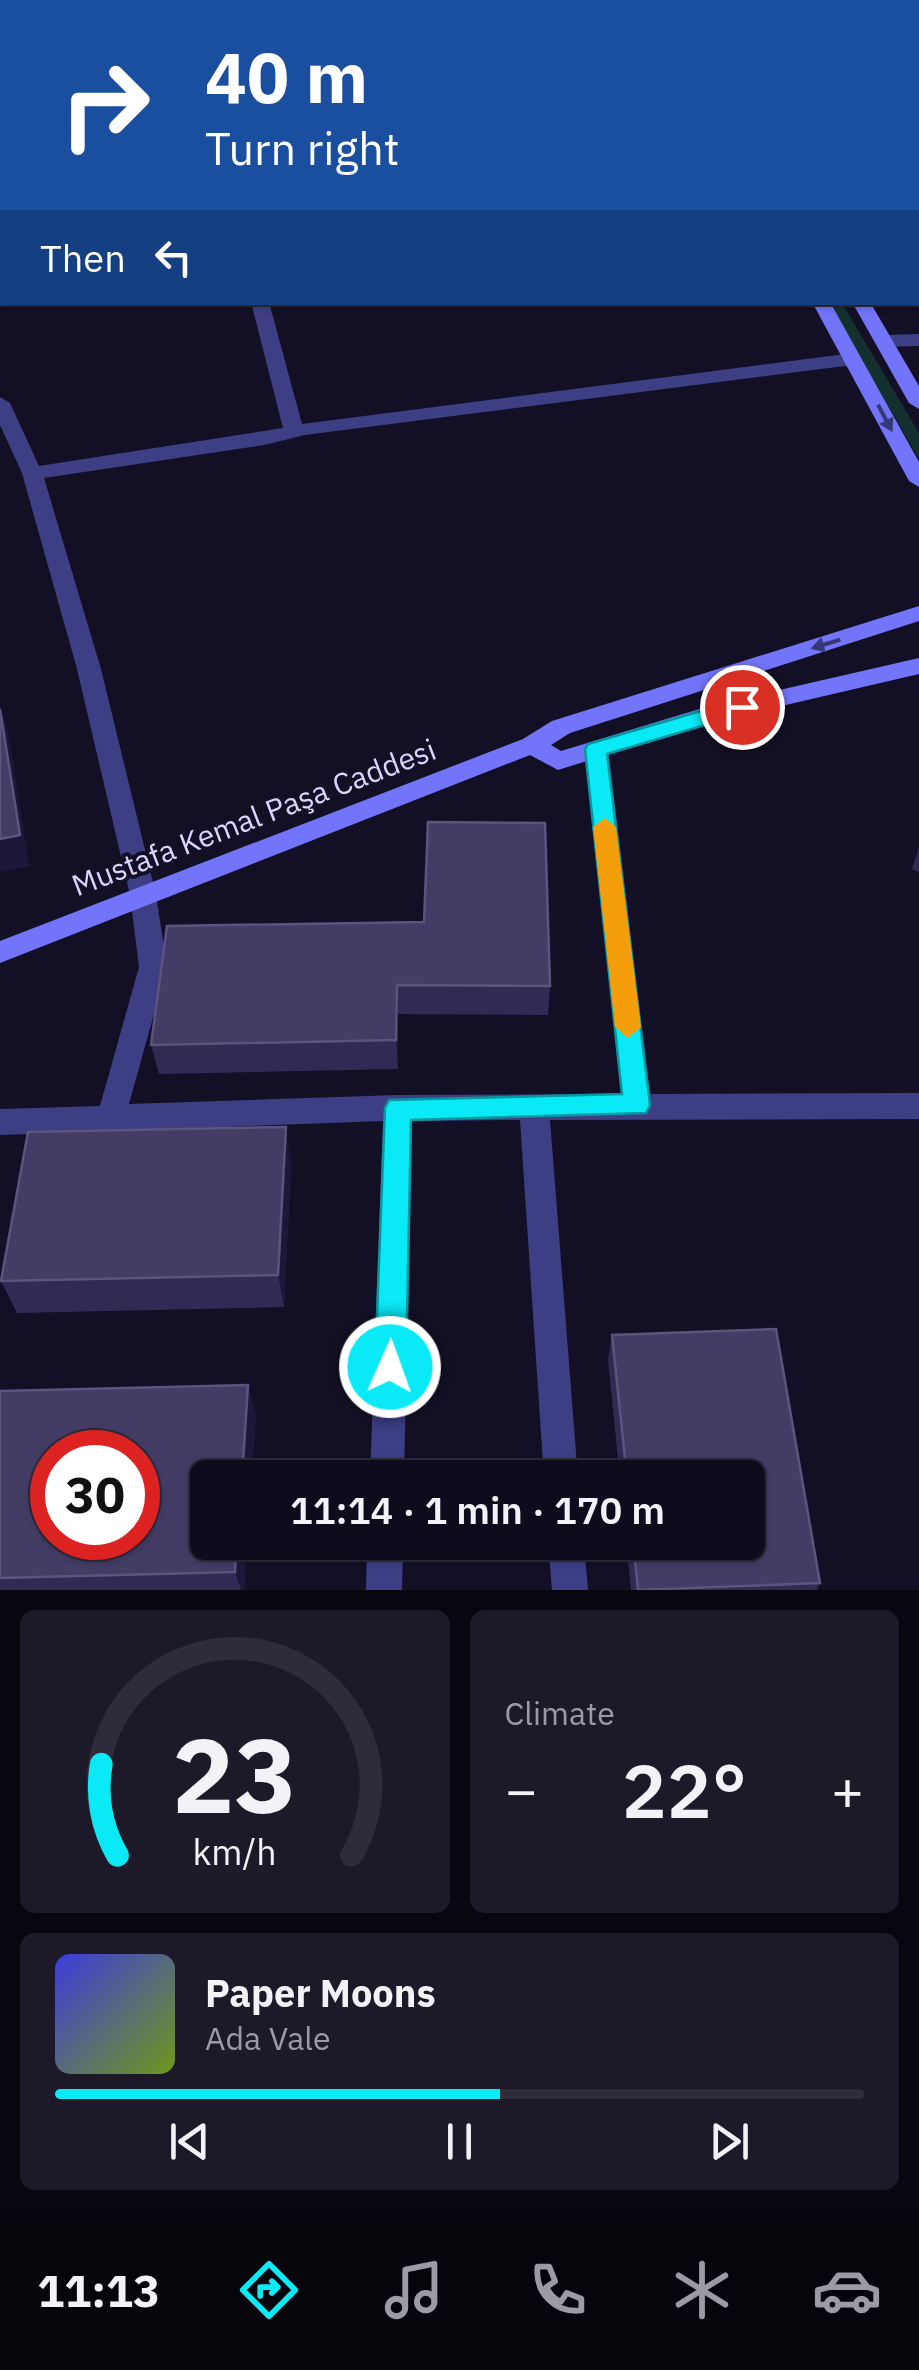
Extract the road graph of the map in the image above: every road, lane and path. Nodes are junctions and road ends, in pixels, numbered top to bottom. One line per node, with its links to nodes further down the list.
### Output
1 (261, 305): 9 (street)
2 (823, 305): 6 (main road)
3 (863, 305): 5 (main road)
4 (919, 340): 5 (street)
5 (883, 341): 8 (main road)
6 (853, 359): 9 (street); 11 (main road, one-way to 11)
7 (0, 403): 10 (street)
8 (919, 403)
9 (294, 432): 10 (street)
10 (32, 473): 16 (street)
11 (919, 482)
12 (919, 613): 14 (main road, Mustafa Kemal Paşa Caddesi, one-way to 14)
13 (919, 666): 15 (main road)
14 (532, 745): 15 (main road); 16 (main road, Mustafa Kemal Paşa Caddesi)
15 (596, 749): 18 (street)
16 (143, 896): 17 (main road, Mustafa Kemal Paşa Caddesi); 22 (street)
17 (0, 952)
18 (637, 1105): 19 (street); 20 (street)
19 (534, 1106): 21 (street); 25 (street)
20 (919, 1106)
21 (398, 1108): 22 (street); 24 (street)
22 (111, 1118): 23 (street)
23 (0, 1122)
24 (388, 1460)
25 (560, 1460)
26 (385, 1560): 28 (street)
27 (568, 1560): 29 (street)
28 (384, 1590)
29 (570, 1590)

